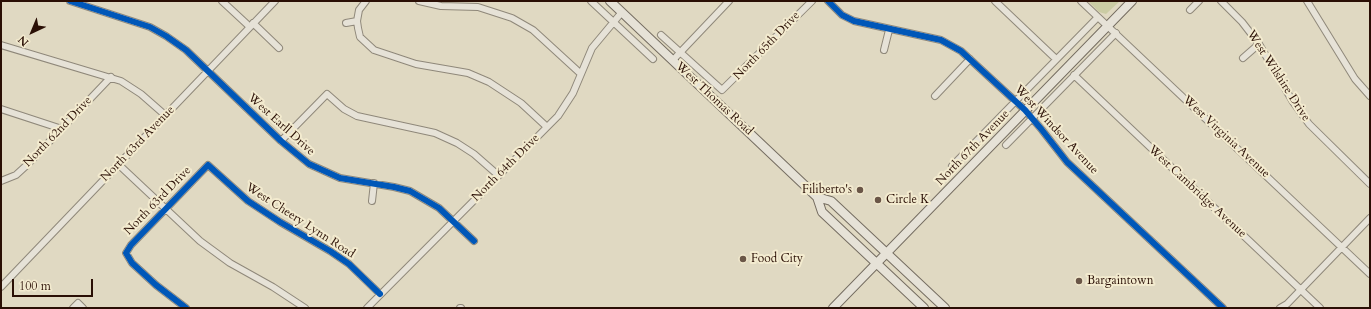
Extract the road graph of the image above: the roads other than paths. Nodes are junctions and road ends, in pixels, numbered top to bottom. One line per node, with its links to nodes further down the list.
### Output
1 (70, 1): 39 (street, West Earll Drive)
2 (222, 1): 24 (street)
3 (275, 1): 24 (street, North 63rd Avenue)
4 (366, 1): 21 (street)
5 (419, 1): 17 (street)
6 (591, 1): 22 (street)
7 (610, 1): 19 (main road, West Thomas Road)
8 (729, 1): 33 (street)
9 (812, 1): 43 (street, North 65th Drive)
10 (828, 1): 26 (street, West Windsor Avenue)
11 (995, 1): 37 (street)
12 (1081, 1): 20 (street, West Virginia Avenue)
13 (1132, 1): 25 (main road, North 67th Avenue)
14 (1199, 1): 18 (street)
15 (1221, 1): 29 (street, West Wilshire Drive)
16 (1307, 1): 45 (street)
17 (478, 4): 40 (street)
18 (1190, 10)
19 (622, 12): 22 (street, North 64th Drive); 38 (main road, West Thomas Road)
20 (1098, 17): 25 (street, West Virginia Avenue); 37 (street, North 67th Avenue)
21 (357, 21): 23 (street); 51 (street)
22 (612, 21): 35 (street); 40 (street, North 64th Drive)
23 (346, 23)
24 (251, 25): 31 (street); 39 (street, North 63rd Avenue)
25 (1107, 26): 27 (street, West Virginia Avenue); 48 (main road, North 67th Avenue)
26 (889, 30): 32 (street); 36 (street, West Windsor Avenue)
27 (1116, 33): 41 (street, North 67th Avenue); 68 (street, West Virginia Avenue)
28 (661, 35): 33 (street, West Thomas Road)
29 (1259, 44): 34 (street); 61 (street, West Wilshire Drive)
30 (1, 45): 42 (street)
31 (278, 48)
32 (884, 50)
33 (680, 52): 38 (street); 43 (street, West Thomas Road)
34 (1243, 58)
35 (652, 59)
36 (970, 59): 44 (street); 46 (street, West Windsor Avenue)
37 (1056, 59): 46 (street, North 67th Avenue)
38 (673, 60): 62 (main road, West Thomas Road)
39 (208, 71): 49 (street, North 63rd Avenue); 53 (street, West Earll Drive)
40 (581, 74): 51 (street, North 64th Drive)
41 (1074, 75): 50 (street, North 67th Avenue); 73 (street, West Cambridge Avenue)
42 (111, 77): 49 (street); 52 (street, North 62nd Drive)
43 (722, 90)
44 (935, 96)
45 (1370, 96)
46 (1015, 101): 48 (street, West Windsor Avenue); 57 (street, North 67th Avenue)
47 (1, 109): 52 (street)
48 (1025, 110): 50 (street, West Windsor Avenue); 69 (main road, North 67th Avenue)
49 (165, 115): 55 (street, North 63rd Avenue)
50 (1032, 118): 54 (street, North 67th Avenue); 83 (street, West Windsor Avenue)
51 (547, 128): 58 (street, North 64th Drive)
52 (62, 129): 59 (street, North 62nd Drive)
53 (281, 141): 58 (street); 60 (street, West Earll Drive)
54 (1006, 145)
55 (118, 164): 64 (street); 72 (street, North 63rd Avenue)
56 (208, 166): 64 (street, North 63rd Drive); 74 (street, West Cheery Lynn Road)
57 (952, 166)
58 (498, 176): 66 (street, North 64th Drive)
59 (1, 180)
60 (374, 183): 63 (street); 66 (street, West Earll Drive)
61 (1370, 184)
62 (817, 197): 69 (main road, West Thomas Road); 70 (main road, West Thomas Road)
63 (372, 202)
64 (166, 209): 77 (street, North 63rd Drive); 78 (street)
65 (1370, 218): 68 (street)
66 (454, 221): 67 (street, West Earll Drive); 74 (street, North 64th Drive)
67 (474, 241)
68 (1342, 247): 71 (street, West Virginia Avenue); 73 (street)
69 (887, 252): 70 (main road, North 67th Avenue); 82 (main road, West Thomas Road)
70 (877, 262): 80 (main road, North 67th Avenue); 81 (main road, West Thomas Road)
71 (1370, 274)
72 (1, 287)
73 (1300, 290): 84 (street); 85 (street, West Cambridge Avenue)
74 (380, 294): 79 (street, North 64th Drive)
75 (73, 308): 76 (street)
76 (83, 308)
77 (186, 308)
78 (305, 308)
79 (367, 308)
80 (833, 308)
81 (924, 308)
82 (945, 308)
83 (1224, 308)
84 (1280, 308)
85 (1320, 308)

